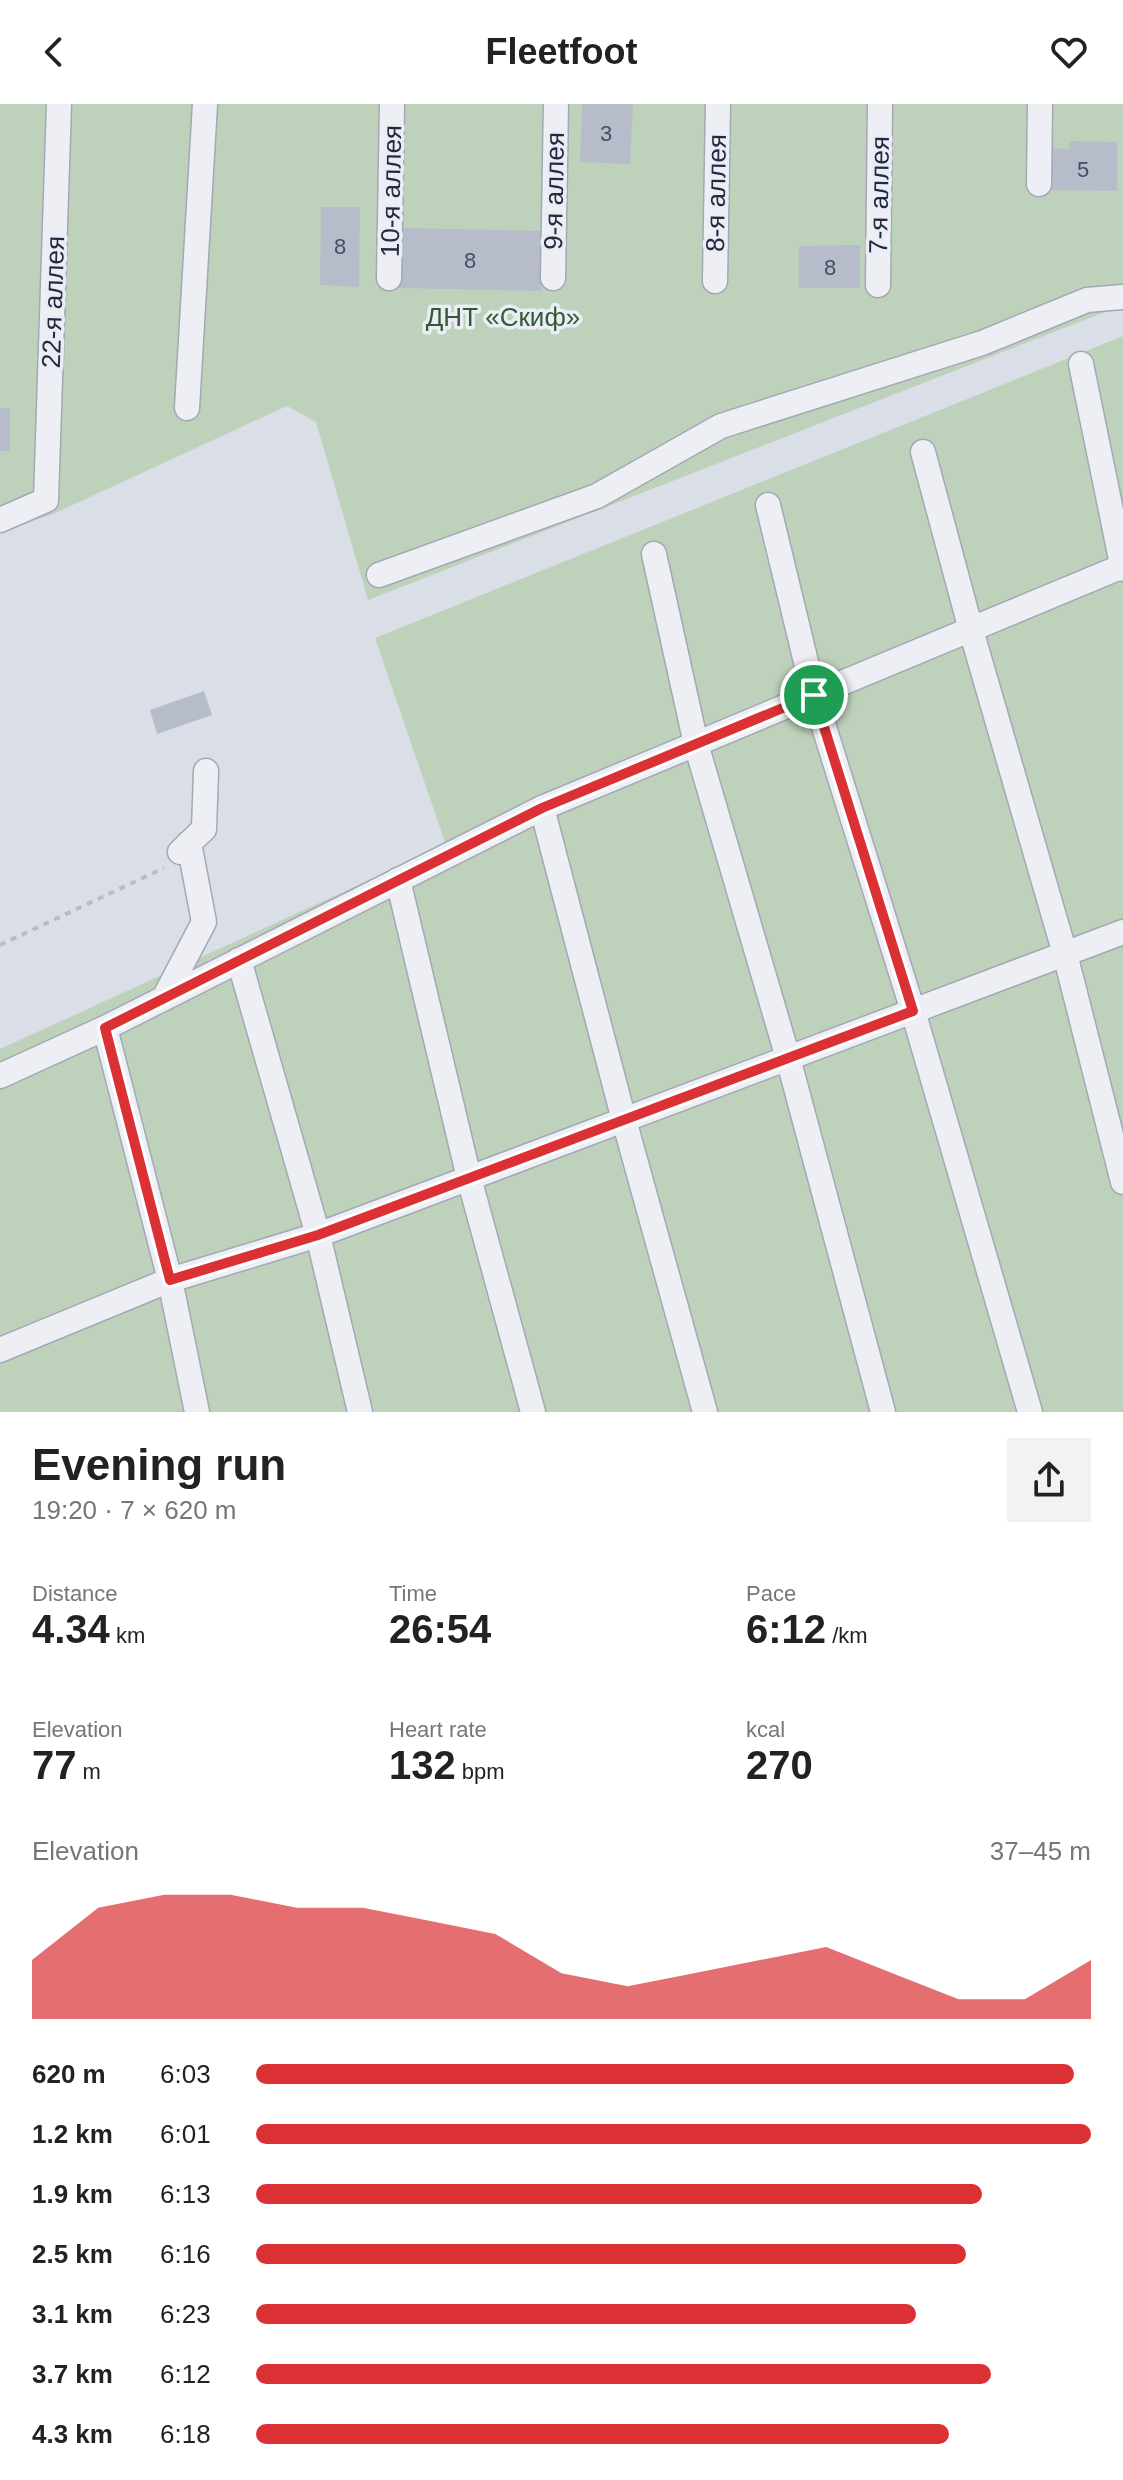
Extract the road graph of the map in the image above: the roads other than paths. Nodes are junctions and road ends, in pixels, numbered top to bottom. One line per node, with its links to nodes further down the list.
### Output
1 (59, 104): 18 (lane, 22-я аллея)
2 (205, 104): 15 (lane)
3 (392, 104): 9 (lane, 10-я аллея)
4 (556, 104): 10 (lane, 9-я аллея)
5 (718, 104): 11 (lane, 8-я аллея)
6 (880, 104): 12 (lane, 7-я аллея)
7 (1040, 104): 8 (lane)
8 (1039, 184)
9 (389, 278)
10 (553, 278)
11 (715, 281)
12 (878, 285)
13 (1123, 297): 21 (lane)
14 (1081, 364): 20 (lane)
15 (187, 408)
16 (923, 452): 22 (lane)
17 (768, 505): 23 (lane)
18 (0, 520)
19 (654, 554): 24 (lane)
20 (1123, 567): 22 (lane)
21 (379, 575)
22 (971, 630): 23 (lane); 29 (lane)
23 (814, 695): 24 (lane); 32 (lane)
24 (696, 744): 26 (lane); 34 (lane)
25 (206, 771): 31 (lane)
26 (542, 808): 27 (lane); 36 (lane)
27 (398, 880): 30 (lane); 37 (lane)
28 (1123, 932): 29 (lane)
29 (1065, 954): 32 (lane); 38 (lane)
30 (239, 960): 31 (lane); 39 (lane)
31 (164, 998): 33 (lane)
32 (913, 1011): 34 (lane); 47 (lane)
33 (105, 1028): 35 (lane); 40 (lane)
34 (788, 1058): 36 (lane); 46 (lane)
35 (0, 1076)
36 (624, 1120): 37 (lane); 45 (lane)
37 (469, 1178): 39 (lane); 44 (lane)
38 (1123, 1182)
39 (318, 1235): 40 (lane); 43 (lane)
40 (170, 1280): 41 (lane); 42 (lane)
41 (0, 1350)
42 (197, 1412)
43 (360, 1412)
44 (533, 1412)
45 (705, 1412)
46 (883, 1412)
47 (1030, 1412)

